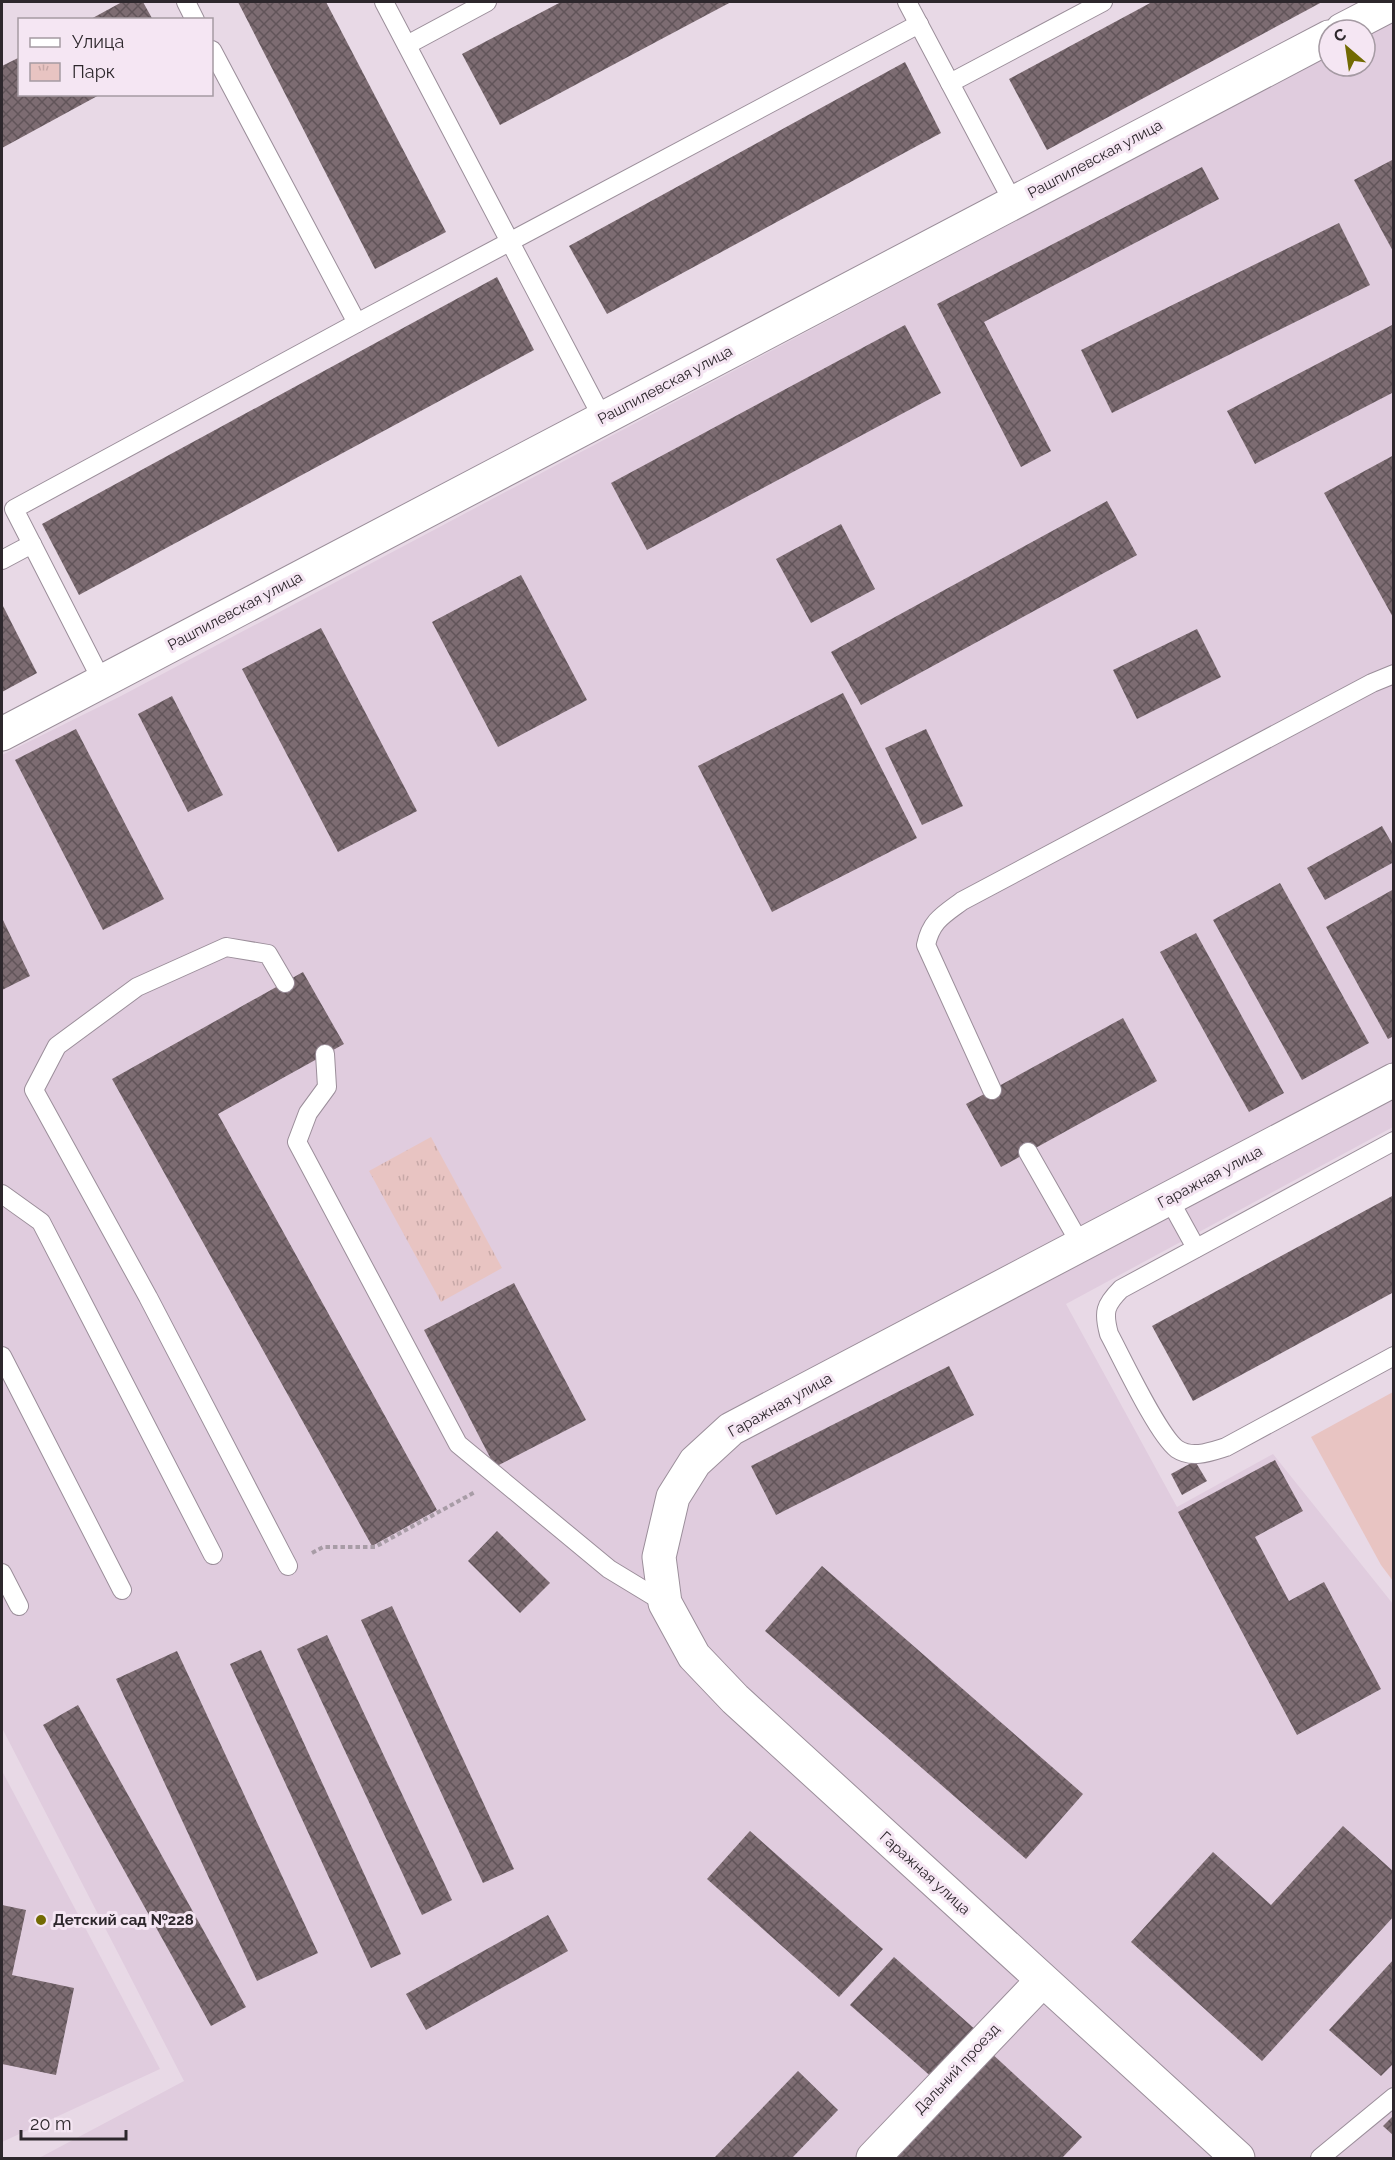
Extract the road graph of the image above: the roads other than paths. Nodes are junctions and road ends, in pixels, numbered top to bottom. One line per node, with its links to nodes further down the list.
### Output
1 (186, 2): 7 (lane)
2 (384, 2): 11 (lane)
3 (487, 2): 11 (lane)
4 (907, 2): 9 (lane)
5 (1103, 2): 13 (lane)
6 (1394, 3): 8 (street)
7 (194, 18)
8 (1365, 18)
9 (919, 24): 13 (lane); 15 (lane)
10 (1317, 43): 14 (street, Рашпилевская улица)
11 (407, 45): 15 (lane)
12 (213, 52): 16 (lane)
13 (950, 82): 14 (lane)
14 (1013, 202): 17 (street, Рашпилевская улица)
15 (510, 243): 16 (lane); 17 (lane)
16 (357, 323): 18 (lane)
17 (602, 417): 21 (street, Рашпилевская улица)
18 (32, 544): 19 (lane); 21 (lane)
19 (2, 560)
20 (1394, 674): 26 (lane)
21 (102, 681): 22 (street, Рашпилевская улица)
22 (2, 734)
23 (285, 983): 36 (lane)
24 (325, 1054): 39 (lane)
25 (1394, 1080): 30 (street, Гаражная улица)
26 (992, 1090)
27 (1394, 1141): 32 (lane)
28 (1028, 1152): 31 (lane)
29 (2, 1194): 35 (lane)
30 (1169, 1198): 31 (street, Гаражная улица); 32 (lane)
31 (1081, 1245): 39 (street, Гаражная улица)
32 (1196, 1248): 34 (lane)
33 (2, 1356): 38 (lane)
34 (1394, 1356)
35 (213, 1555)
36 (288, 1566)
37 (2, 1573): 40 (lane)
38 (122, 1590)
39 (665, 1603): 41 (street, Гаражная улица)
40 (19, 1606)
41 (1042, 1981): 43 (street, Дальний проезд); 44 (street, Гаражная улица)
42 (1394, 2097): 45 (lane)
43 (873, 2158)
44 (1238, 2158)
45 (1320, 2158)

